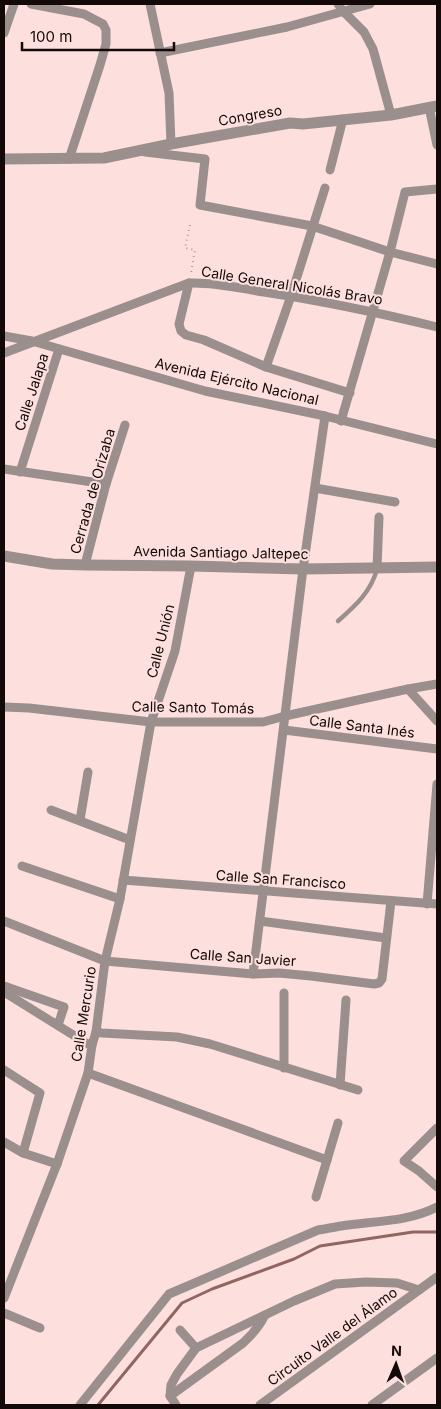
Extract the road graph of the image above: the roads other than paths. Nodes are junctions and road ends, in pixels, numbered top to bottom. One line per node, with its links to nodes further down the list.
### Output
1 (14, 4): 8 (street)
2 (32, 4): 7 (street)
3 (85, 4): 7 (street)
4 (150, 4): 9 (street)
5 (370, 4): 6 (street)
6 (341, 8): 9 (street); 11 (street)
7 (84, 14): 17 (street)
8 (4, 33)
9 (160, 53): 13 (street)
10 (433, 106): 11 (street, Congreso); 14 (street)
11 (391, 114): 12 (street, Congreso)
12 (343, 119): 13 (street, Congreso); 18 (street)
13 (171, 144): 15 (street, Congreso)
14 (437, 145)
15 (138, 151): 17 (street, Congreso); 21 (street)
16 (4, 159): 17 (street, Congreso)
17 (69, 159)
18 (330, 170)
19 (324, 188): 21 (street)
20 (437, 190): 22 (street)
21 (312, 226): 22 (street); 25 (street)
22 (390, 252): 23 (street); 26 (street)
23 (437, 264)
24 (189, 283): 25 (street, Calle General Nicolás Bravo); 29 (street, Calle General Nicolás Bravo); 32 (street)
25 (290, 296): 26 (street, Calle General Nicolás Bravo); 32 (street)
26 (373, 312): 27 (street, Calle General Nicolás Bravo); 33 (street)
27 (437, 327)
28 (4, 336): 29 (street, Avenida Ejército Nacional)
29 (32, 342): 30 (street, Avenida Ejército Nacional); 31 (street, Calle General Nicolás Bravo)
30 (59, 349): 34 (street, Avenida Ejército Nacional); 39 (street, Calle Jalapa)
31 (4, 353)
32 (266, 367): 33 (street)
33 (350, 393): 35 (street)
34 (325, 416): 35 (street, Avenida Ejército Nacional); 41 (street)
35 (341, 421): 37 (street, Avenida Ejército Nacional)
36 (125, 425): 40 (street, Cerrada de Orizaba)
37 (437, 444)
38 (4, 469): 39 (street)
39 (20, 472): 40 (street)
40 (106, 484): 45 (street, Cerrada de Orizaba)
41 (315, 488): 42 (street); 49 (street)
42 (395, 502)
43 (380, 517): 48 (street)
44 (4, 556): 45 (street, Avenida Santiago Jaltepec)
45 (85, 565): 46 (street, Avenida Santiago Jaltepec)
46 (191, 566): 49 (street, Avenida Santiago Jaltepec); 56 (street, Calle Unión)
47 (437, 567): 48 (street, Avenida Santiago Jaltepec)
48 (377, 568): 49 (street, Avenida Santiago Jaltepec); 50 (lane)
49 (303, 569): 54 (street)
50 (338, 621)
51 (437, 684): 52 (street, Calle Santo Tomás)
52 (408, 689): 54 (street, Calle Santo Tomás); 55 (street)
53 (4, 707): 56 (street, Calle Santo Tomás)
54 (285, 716): 56 (street, Calle Santo Tomás); 57 (street)
55 (437, 721)
56 (151, 722): 64 (street, Calle Mercurio)
57 (284, 730): 58 (street, Calle Santa Inés); 67 (street)
58 (437, 749)
59 (88, 772): 62 (street)
60 (437, 784): 63 (street)
61 (51, 810): 62 (street)
62 (80, 820): 64 (street)
63 (436, 825): 70 (street)
64 (130, 840): 66 (street, Calle Mercurio)
65 (22, 866): 68 (street)
66 (123, 880): 67 (street, Calle San Francisco); 68 (street, Calle Mercurio)
67 (264, 892): 69 (street, Calle San Francisco); 73 (street)
68 (120, 899): 75 (street, Calle Mercurio)
69 (390, 901): 70 (street, Calle San Francisco); 74 (street)
70 (427, 904): 71 (street, Calle San Francisco)
71 (437, 904)
72 (4, 921): 75 (street, Calle San Javier)
73 (260, 921): 74 (street); 76 (street)
74 (386, 938): 76 (street, Calle San Javier)
75 (104, 961): 76 (street, Calle San Javier); 82 (street, Calle Mercurio)
76 (253, 974)
77 (4, 986): 81 (street)
78 (4, 992): 81 (street)
79 (284, 993): 84 (street)
80 (346, 1000): 87 (street)
81 (58, 1025): 83 (street)
82 (96, 1032): 83 (street, Calle Mercurio); 84 (street)
83 (92, 1045): 86 (street, Calle Mercurio)
84 (284, 1068): 87 (street)
85 (4, 1070): 92 (street)
86 (88, 1073): 93 (street); 94 (street, Calle Mercurio)
87 (340, 1085): 88 (street)
88 (358, 1090)
89 (338, 1123): 93 (street)
90 (437, 1128): 95 (street)
91 (4, 1142): 92 (street)
92 (23, 1153): 94 (street)
93 (327, 1160): 96 (street)
94 (57, 1164): 100 (street, Calle Mercurio)
95 (437, 1187)
96 (316, 1196)
97 (437, 1207): 108 (street)
98 (437, 1276): 99 (street, Circuito Valle del Álamo)
99 (419, 1290): 102 (street, Circuito Valle del Álamo); 110 (street, Circuito Valle del Álamo)
100 (4, 1298)
101 (4, 1313): 103 (street)
102 (266, 1315): 105 (street, Circuito Valle del Álamo); 107 (street, Circuito Valle del Álamo)
103 (40, 1328)
104 (180, 1330): 105 (street)
105 (196, 1348): 107 (street, Circuito Valle del Álamo)
106 (437, 1358): 111 (street)
107 (170, 1396): 109 (street)
108 (80, 1405)
109 (176, 1405)
110 (260, 1405)
111 (372, 1405)

